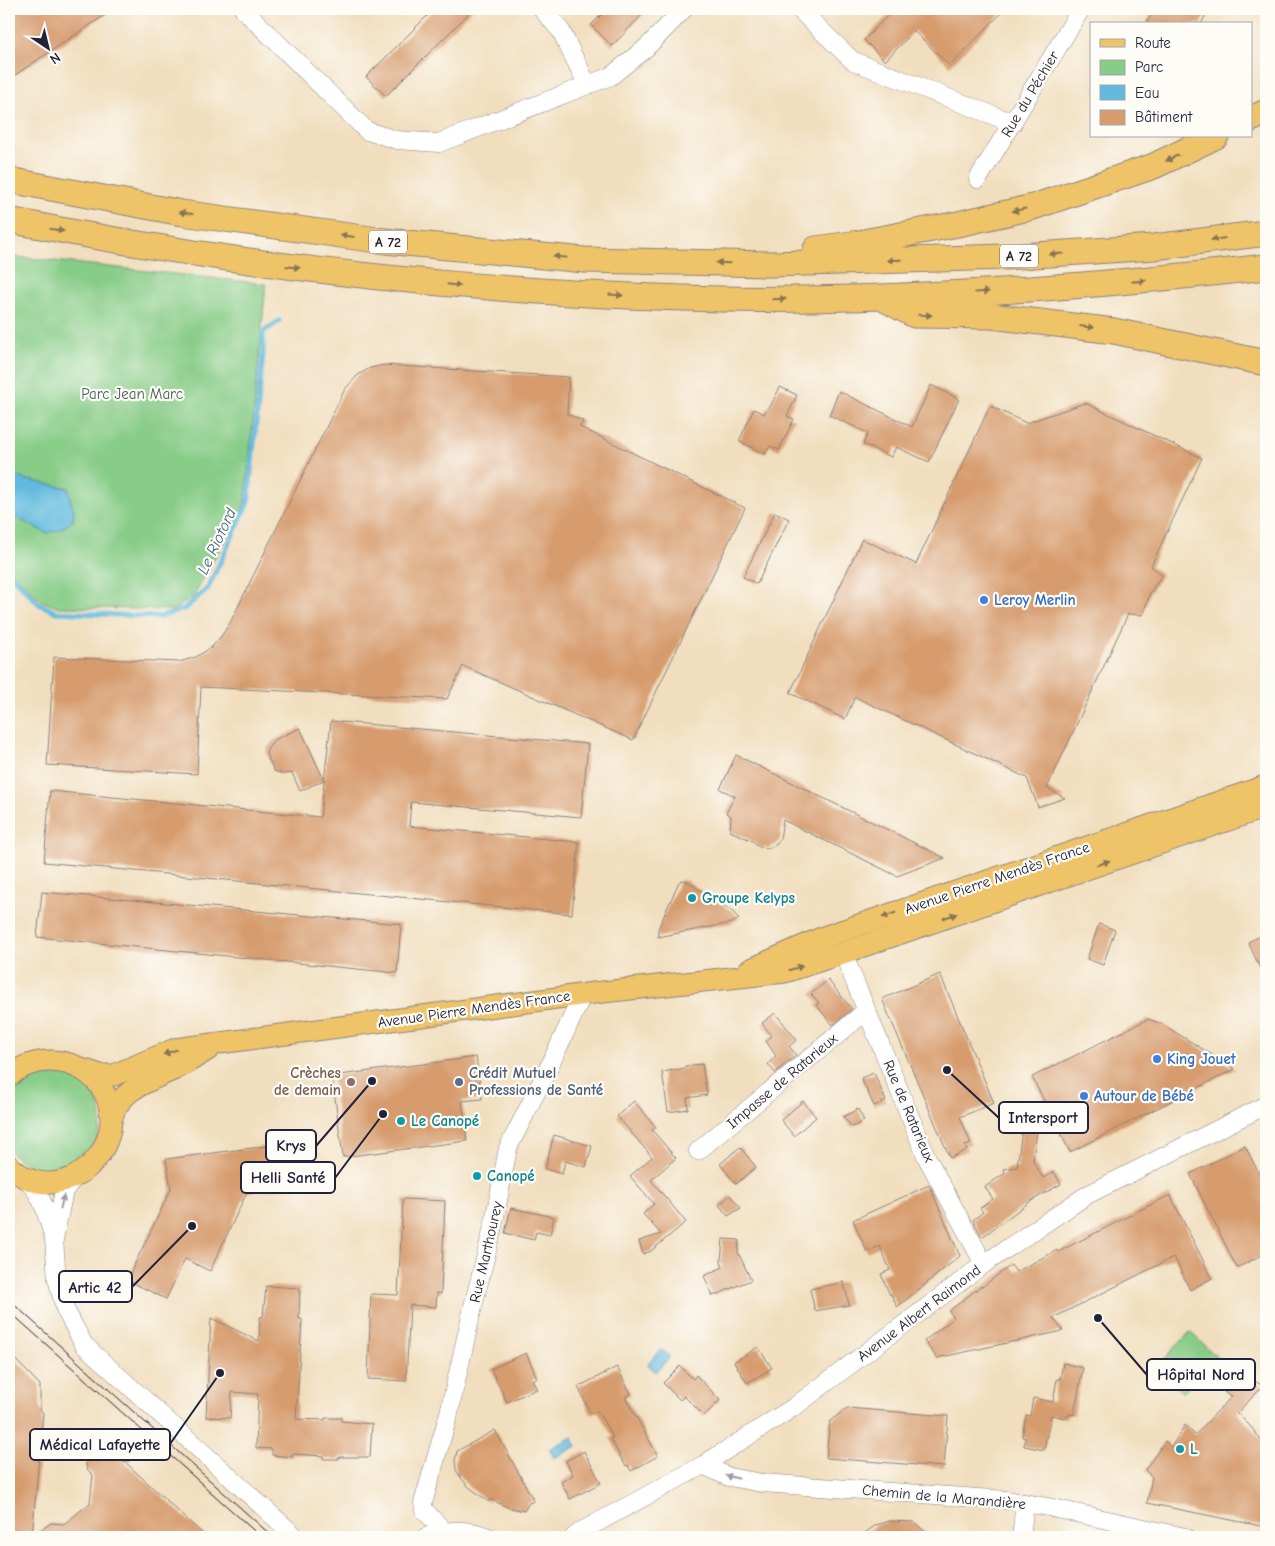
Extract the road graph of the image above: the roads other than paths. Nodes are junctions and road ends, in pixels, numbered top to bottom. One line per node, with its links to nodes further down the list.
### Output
1 (243, 9): 6 (street)
2 (542, 9): 6 (street)
3 (684, 9): 6 (street)
4 (799, 9): 9 (street)
5 (1082, 9): 9 (street, Rue du Péchier)
6 (587, 84)
7 (1266, 112): 8 (highway)
8 (1252, 119)
9 (1013, 123): 11 (street, Rue du Péchier)
10 (1212, 138): 15 (highway, one-way to 15)
11 (978, 179)
12 (9, 180): 15 (highway, A 72, one-way to 12)
13 (9, 220): 17 (highway, A 72, one-way to 17)
14 (1266, 233): 15 (highway, A 72, one-way to 15)
15 (772, 264)
16 (1266, 267): 17 (highway, A 72, one-way to 16)
17 (881, 297): 18 (highway, one-way to 18)
18 (1266, 363)
19 (1266, 773): 22 (main road)
20 (1266, 786): 22 (main road, Avenue Pierre Mendès France)
21 (1266, 806): 23 (main road, Avenue Pierre Mendès France, one-way to 21)
22 (1070, 853): 24 (main road, Avenue Pierre Mendès France, one-way to 24)
23 (843, 953): 24 (main road, Avenue Pierre Mendès France, one-way to 23); 26 (street, Rue de Ratarieux)
24 (730, 978): 25 (main road, Avenue Pierre Mendès France)
25 (583, 994): 27 (main road, Avenue Pierre Mendès France); 38 (street, Rue Marthourey)
26 (866, 1011): 32 (street, Impasse de Ratarieux); 36 (street, Rue de Ratarieux)
27 (218, 1044): 28 (main road, Avenue Pierre Mendès France, one-way to 28); 31 (main road, Avenue Pierre Mendès France)
28 (85, 1070): 29 (main road, Avenue Pierre Mendès France); 31 (main road)
29 (9, 1076)
30 (1266, 1105): 36 (street, Avenue Albert Raimond)
31 (111, 1121): 34 (main road)
32 (698, 1151)
33 (17, 1172): 34 (main road); 35 (street)
34 (82, 1172): 35 (street, one-way to 34)
35 (54, 1239): 42 (street)
36 (984, 1264): 37 (street, Avenue Albert Raimond)
37 (703, 1465): 39 (street, Chemin de la Marandière, one-way to 37); 41 (street, Avenue Albert Raimond)
38 (426, 1493): 40 (street, Rue Marthourey); 43 (street, Rue Marthourey)
39 (1025, 1503): 46 (street); 47 (street, Chemin de la Marandière)
40 (444, 1531): 43 (street); 44 (street)
41 (577, 1535): 45 (street, Avenue Albert Raimond)
42 (296, 1537)
43 (425, 1537)
44 (488, 1537)
45 (561, 1537)
46 (1021, 1537)
47 (1185, 1537)

